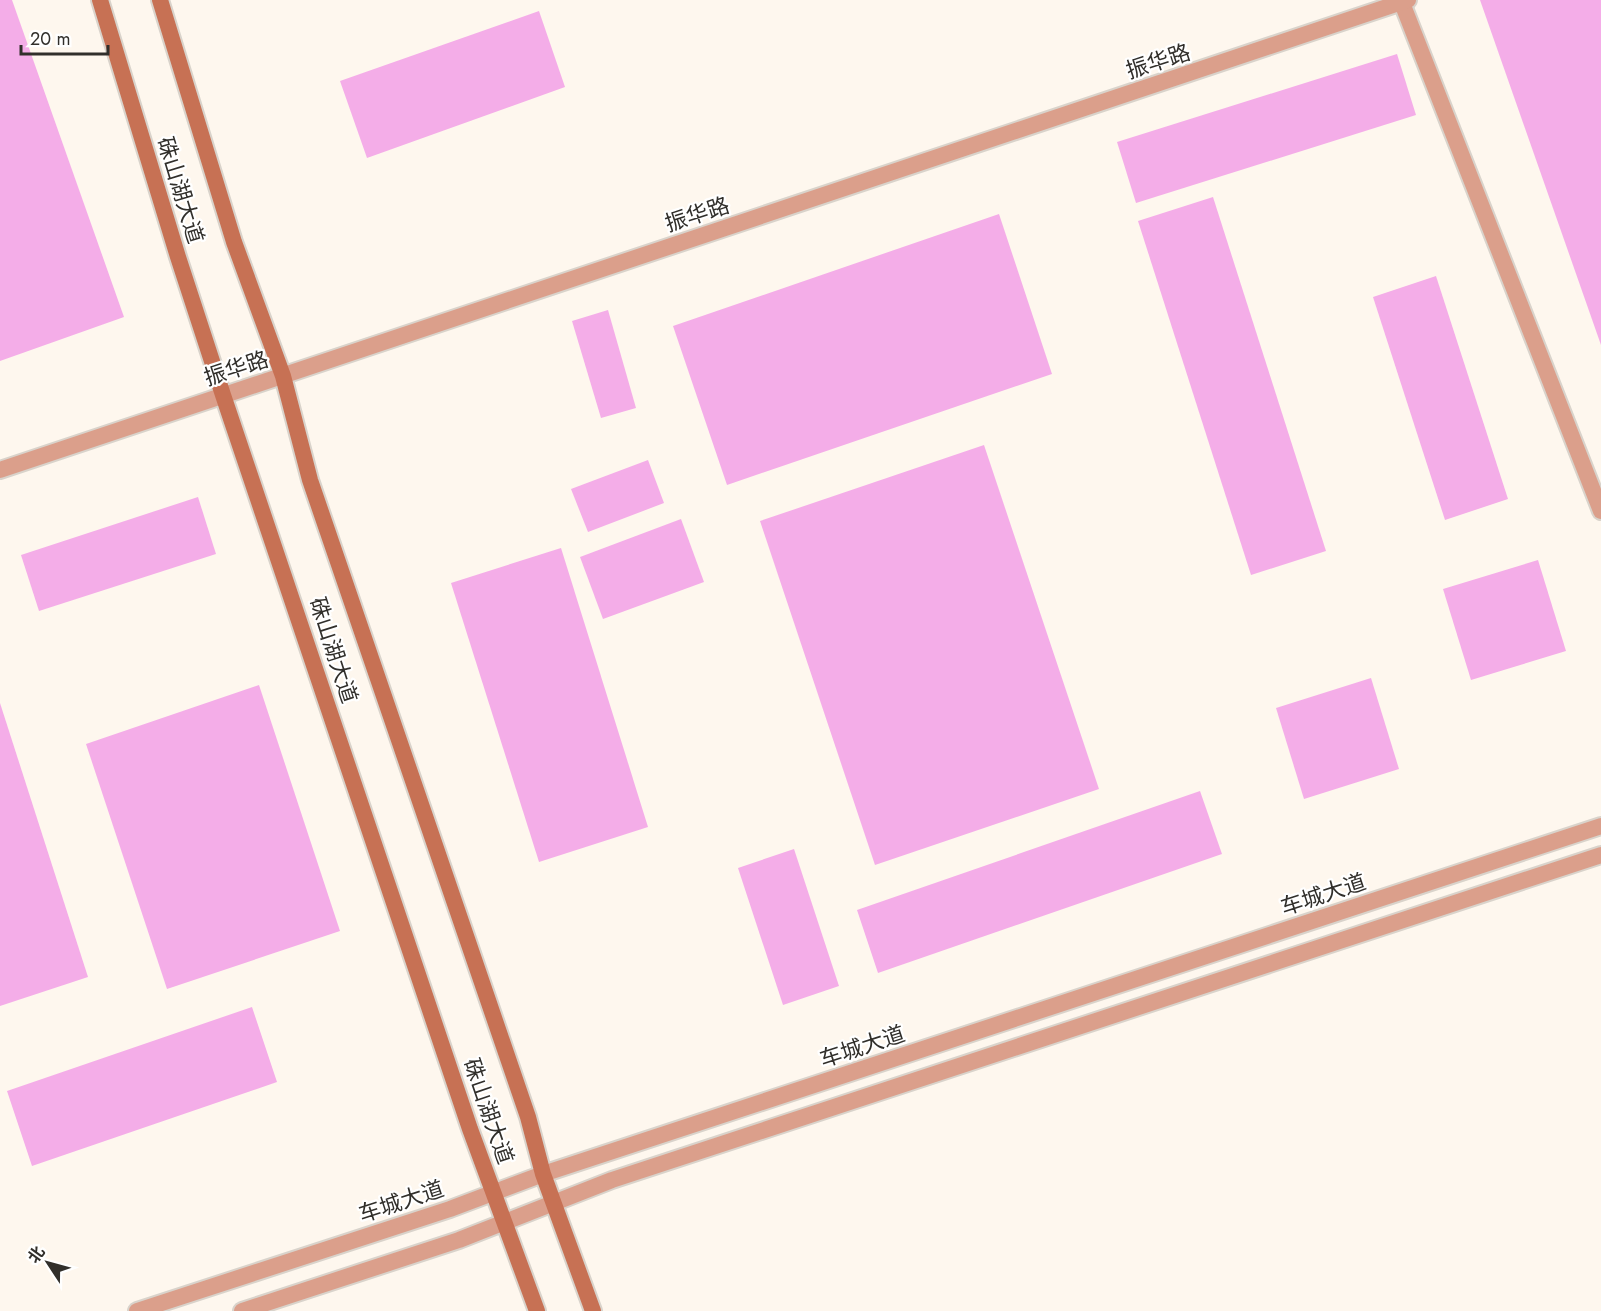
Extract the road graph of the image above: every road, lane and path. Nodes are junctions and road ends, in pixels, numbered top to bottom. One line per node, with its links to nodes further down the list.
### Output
1 (100, 0): 5 (main road, 硃山湖大道)
2 (160, 0): 4 (main road, 硃山湖大道)
3 (1405, 2): 4 (street, 振华路); 7 (street)
4 (283, 376): 5 (street, 振华路); 10 (main road, 硃山湖大道)
5 (223, 396): 6 (street, 振华路); 11 (main road, 硃山湖大道)
6 (0, 470)
7 (1601, 511)
8 (1601, 826): 10 (street, 车城大道)
9 (1601, 855): 12 (street)
10 (543, 1174): 11 (street, 车城大道); 12 (main road, 硃山湖大道)
11 (494, 1192): 13 (main road, 硃山湖大道); 14 (street, 车城大道)
12 (554, 1203): 13 (street); 17 (main road, 硃山湖大道)
13 (505, 1222): 15 (street); 16 (main road, 硃山湖大道)
14 (137, 1311)
15 (242, 1311)
16 (537, 1311)
17 (593, 1311)

